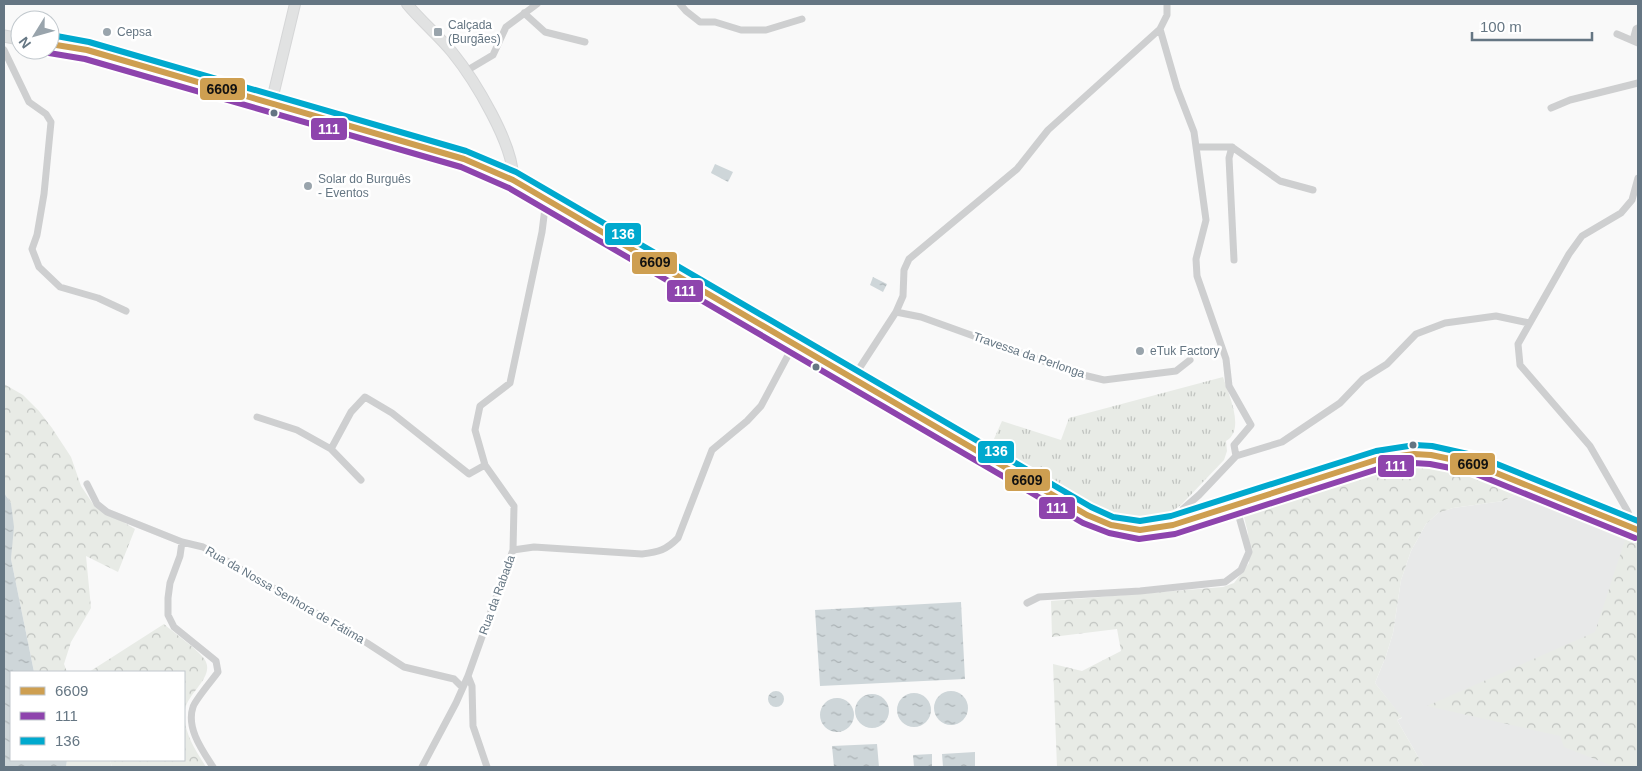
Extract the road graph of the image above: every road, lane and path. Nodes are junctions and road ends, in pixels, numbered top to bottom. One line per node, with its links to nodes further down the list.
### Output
1 (295, 4): 17 (street)
2 (407, 4): 15 (street)
3 (537, 4): 6 (street)
4 (680, 4): 7 (street)
5 (1167, 4): 9 (street)
6 (524, 13): 12 (street); 15 (street)
7 (802, 19)
8 (1638, 28): 11 (street)
9 (1160, 29): 19 (street); 27 (street)
10 (1617, 34): 11 (street)
11 (1636, 41)
12 (585, 42)
13 (60, 46): 17 (main road)
14 (4, 50): 26 (street)
15 (466, 70): 22 (street)
16 (1638, 83): 18 (street)
17 (271, 104): 22 (main road)
18 (1551, 108)
19 (1196, 147): 20 (street); 34 (street)
20 (1232, 147): 23 (street); 25 (street)
21 (1638, 178): 28 (street)
22 (512, 180): 24 (main road)
23 (1314, 190)
24 (546, 200): 29 (main road); 35 (street, Rua da Rabada)
25 (1234, 260)
26 (126, 311)
27 (896, 312): 30 (street, Travessa da Perlonga); 31 (street)
28 (1529, 323): 34 (street); 40 (street)
29 (794, 344): 31 (main road); 42 (street)
30 (1190, 360)
31 (853, 378): 39 (main road)
32 (257, 417): 33 (street)
33 (331, 449): 35 (street); 36 (street)
34 (1236, 456): 39 (street)
35 (485, 465): 42 (street, Rua da Rabada)
36 (361, 480)
37 (87, 484): 41 (street, Rua da Nossa Senhora de Fátima)
38 (1236, 506): 39 (main road); 40 (main road); 43 (street)
39 (1173, 525)
40 (1636, 529)
41 (182, 542): 45 (street, Rua da Nossa Senhora de Fátima); 46 (street)
42 (513, 550): 44 (street, Rua da Rabada)
43 (1026, 603)
44 (468, 676): 45 (street, Rua da Rabada); 48 (street)
45 (462, 687): 47 (street, Rua da Rabada)
46 (213, 767)
47 (422, 767)
48 (488, 767)

